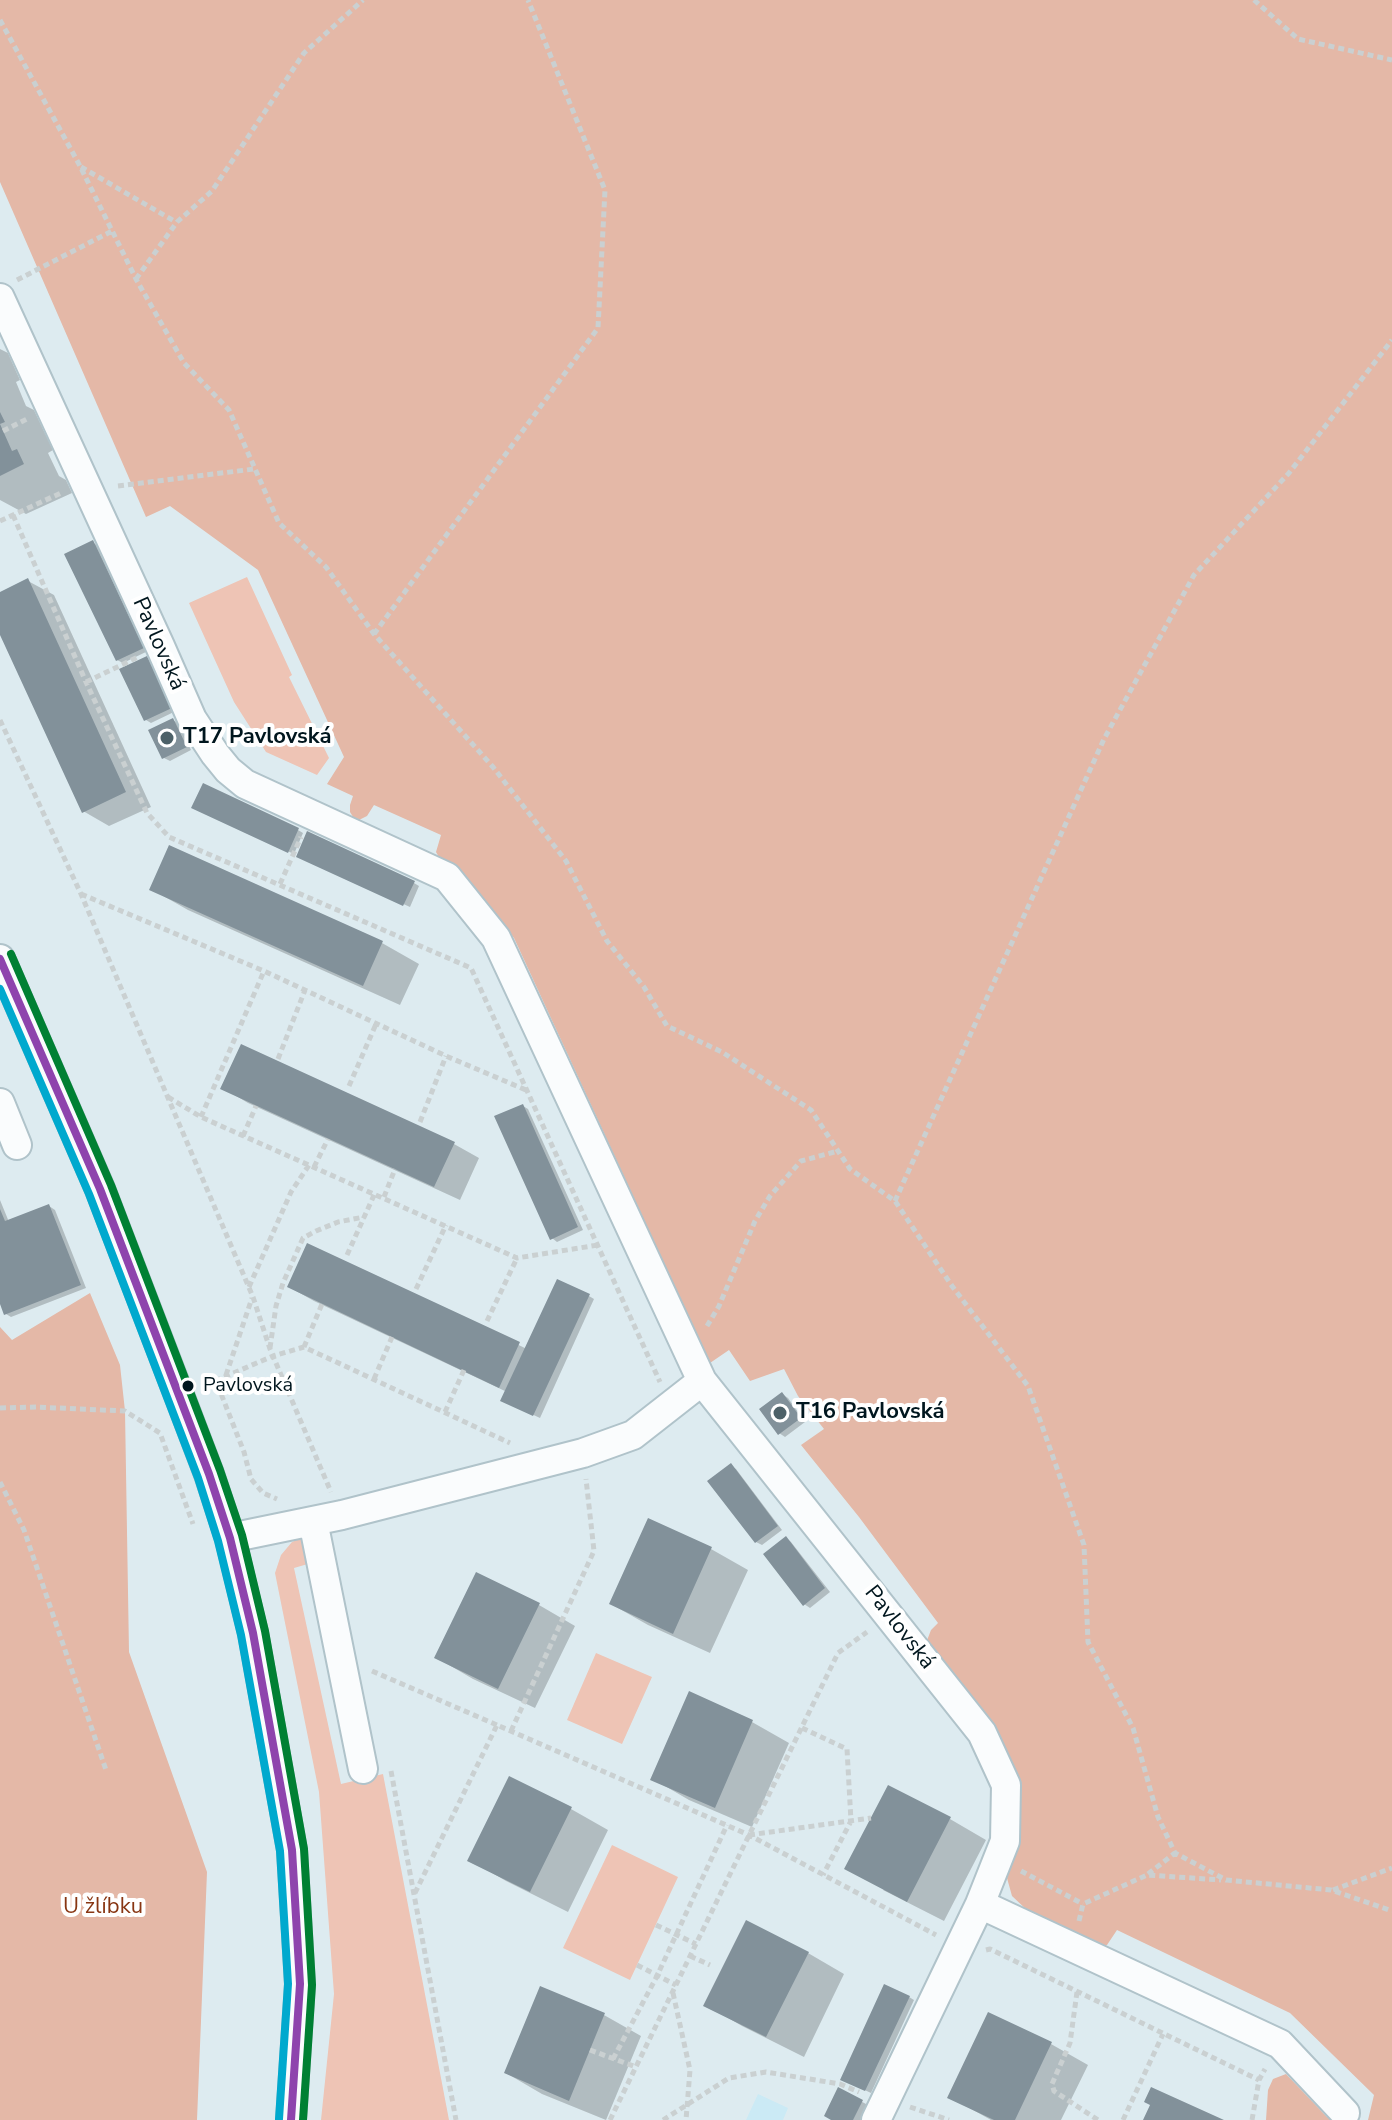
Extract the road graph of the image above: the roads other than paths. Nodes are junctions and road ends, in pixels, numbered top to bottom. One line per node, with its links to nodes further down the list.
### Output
1 (7, 289): 5 (street, Pavlovská)
2 (0, 959): 7 (street)
3 (0, 1103): 4 (street)
4 (17, 1145)
5 (702, 1381): 6 (street); 9 (street, Pavlovská)
6 (313, 1521): 7 (street); 8 (street)
7 (230, 1538): 12 (street)
8 (376, 1764)
9 (980, 1904): 10 (street, Pavlovská); 11 (street)
10 (880, 2112)
11 (1345, 2113)
12 (291, 2120)

